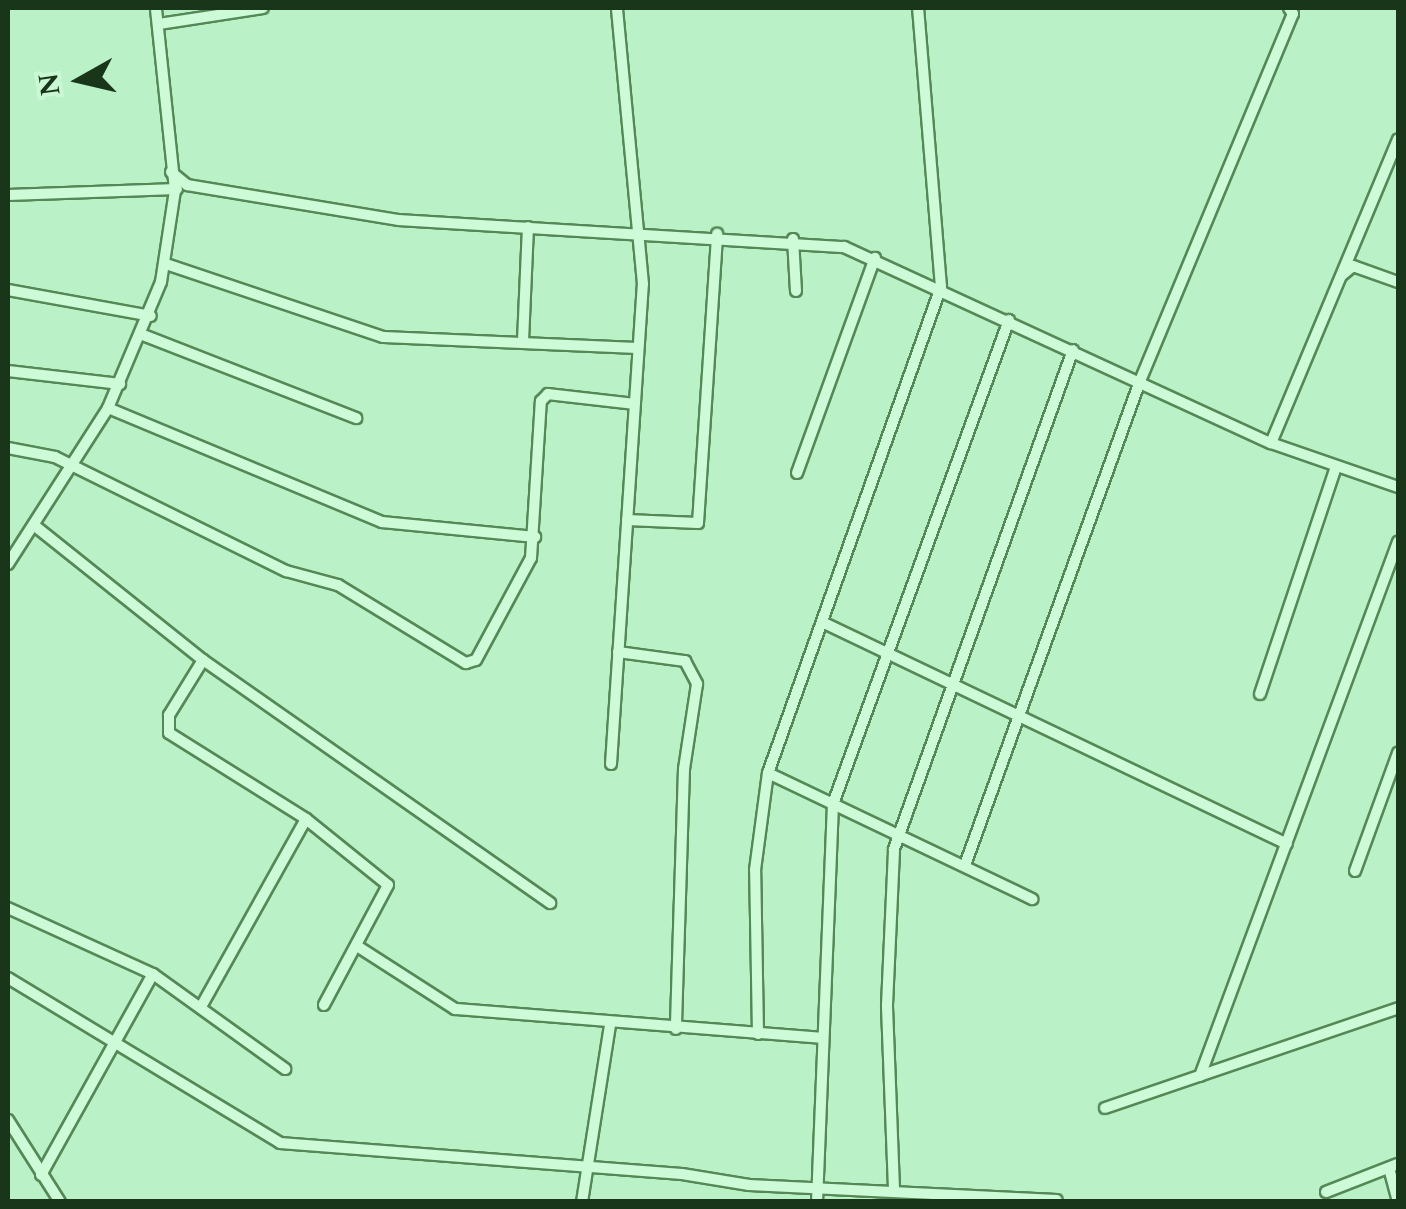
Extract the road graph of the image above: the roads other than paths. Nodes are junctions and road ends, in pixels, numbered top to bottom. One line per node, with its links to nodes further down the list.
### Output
1 (156, 8): 6 (street)
2 (263, 8): 6 (street)
3 (618, 8): 13 (street)
4 (918, 8): 20 (street)
5 (1289, 8): 30 (street)
6 (159, 24): 8 (street)
7 (1398, 139): 18 (street)
8 (171, 172): 9 (street); 10 (street)
9 (187, 185): 10 (street); 12 (street)
10 (174, 190): 11 (street); 17 (street)
11 (8, 194)
12 (528, 227): 13 (street); 26 (street)
13 (639, 232): 14 (street); 27 (street)
14 (717, 234): 15 (street); 41 (street)
15 (793, 240): 16 (street); 22 (street)
16 (876, 258): 20 (street); 39 (street)
17 (166, 264): 23 (street); 26 (street)
18 (1341, 275): 19 (street); 35 (street)
19 (1398, 282)
20 (941, 287): 24 (street); 46 (street)
21 (8, 290): 23 (street)
22 (796, 291)
23 (150, 316): 25 (street)
24 (1009, 320): 28 (street); 48 (street)
25 (142, 335): 31 (street); 34 (street)
26 (523, 341): 27 (street)
27 (638, 348): 32 (street)
28 (1074, 350): 30 (street); 50 (street)
29 (8, 372): 31 (street)
30 (1140, 381): 35 (street); 52 (street)
31 (120, 384): 33 (street)
32 (634, 404): 41 (street); 43 (street)
33 (108, 408): 37 (street); 43 (street)
34 (356, 418)
35 (1271, 443): 38 (street)
36 (8, 448): 37 (street)
37 (74, 466): 42 (street); 43 (street)
38 (1335, 470): 40 (street); 51 (street)
39 (796, 474)
40 (1398, 488)
41 (627, 520): 47 (street)
42 (35, 526): 45 (street); 49 (street)
43 (536, 537)
44 (1398, 542): 59 (street)
45 (8, 564)
46 (822, 622): 48 (street); 55 (street)
47 (618, 652): 54 (street); 72 (street)
48 (887, 653): 50 (street); 56 (street)
49 (203, 660): 57 (street); 63 (street)
50 (954, 685): 52 (street); 58 (street)
51 (1260, 694)
52 (1018, 716): 59 (street); 60 (street)
53 (1398, 753): 61 (street)
54 (611, 764)
55 (768, 773): 56 (street); 73 (street)
56 (833, 804): 58 (street); 74 (street)
57 (306, 819): 65 (street); 68 (street)
58 (898, 834): 60 (street); 84 (street)
59 (1287, 844): 77 (street)
60 (964, 864): 62 (street)
61 (1355, 871)
62 (1032, 899)
63 (550, 904)
64 (8, 908): 66 (street)
65 (357, 946): 69 (street); 71 (street)
66 (153, 974): 68 (street); 75 (street)
67 (8, 978): 75 (street)
68 (202, 1005): 76 (street)
69 (324, 1006)
70 (1398, 1008): 77 (street)
71 (610, 1026): 72 (street); 81 (street)
72 (676, 1029): 73 (street)
73 (758, 1034): 74 (street)
74 (822, 1038): 83 (street)
75 (112, 1042): 81 (street); 82 (street)
76 (285, 1068)
77 (1200, 1076): 78 (street)
78 (1105, 1108)
79 (8, 1120): 82 (street)
80 (1394, 1166): 85 (street); 91 (street)
81 (586, 1172): 83 (street); 89 (street)
82 (42, 1175): 88 (street)
83 (818, 1186): 84 (street); 90 (street)
84 (894, 1189): 86 (street)
85 (1326, 1192)
86 (986, 1200): 87 (street)
87 (1057, 1200)
88 (60, 1202)
89 (582, 1202)
90 (817, 1202)
91 (1398, 1202)

